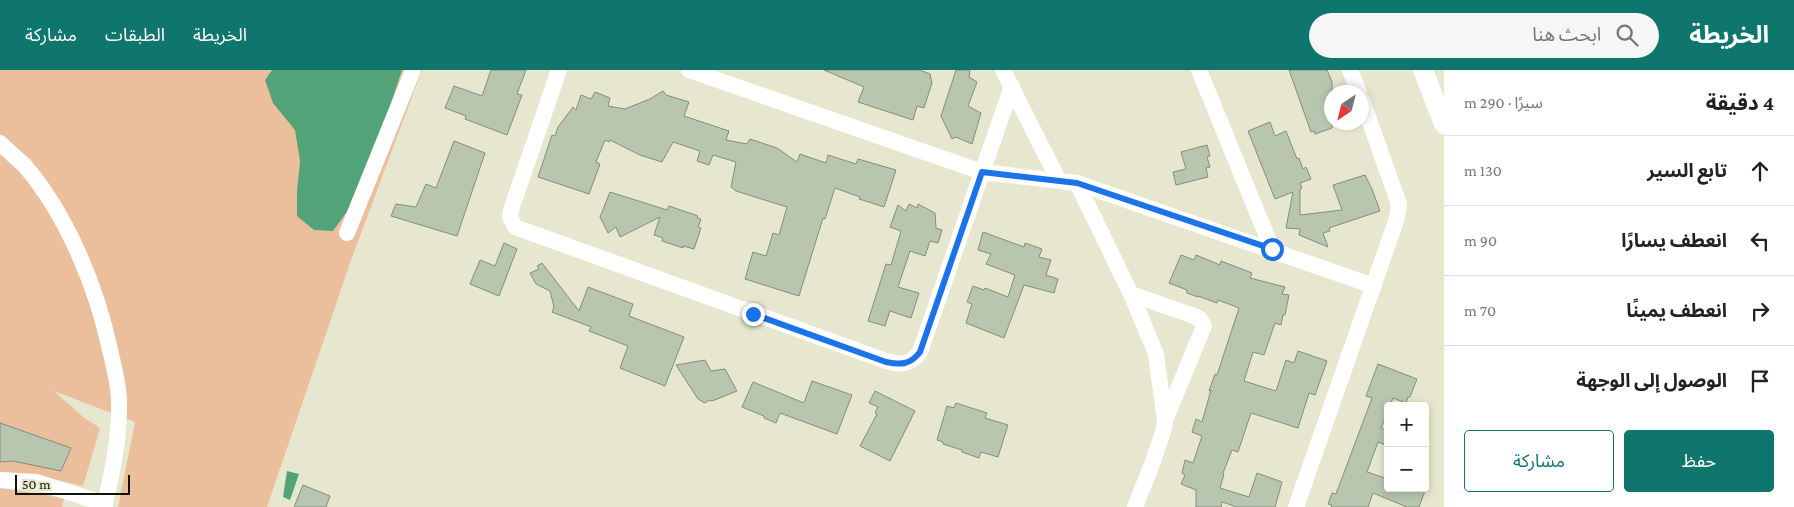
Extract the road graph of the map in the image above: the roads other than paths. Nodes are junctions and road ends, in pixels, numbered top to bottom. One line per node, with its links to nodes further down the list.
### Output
1 (413, 70): 16 (street)
2 (559, 70): 13 (street)
3 (689, 70): 13 (street)
4 (1003, 70): 9 (street)
5 (1199, 70): 17 (street)
6 (1350, 70): 8 (street)
7 (1423, 70): 11 (street)
8 (1356, 85)
9 (1012, 86): 13 (street); 14 (street)
10 (1369, 120): 18 (street)
11 (1444, 124)
12 (0, 143): 22 (street)
13 (982, 172): 14 (street)
14 (1059, 181): 15 (street)
15 (1077, 183): 17 (street); 19 (street)
16 (347, 233)
17 (1272, 249): 18 (street)
18 (1374, 286): 24 (street)
19 (1131, 294): 20 (street); 20 (street)
20 (1165, 420): 23 (street)
21 (0, 480): 22 (street)
22 (105, 505)
23 (1135, 507)
24 (1296, 507)

